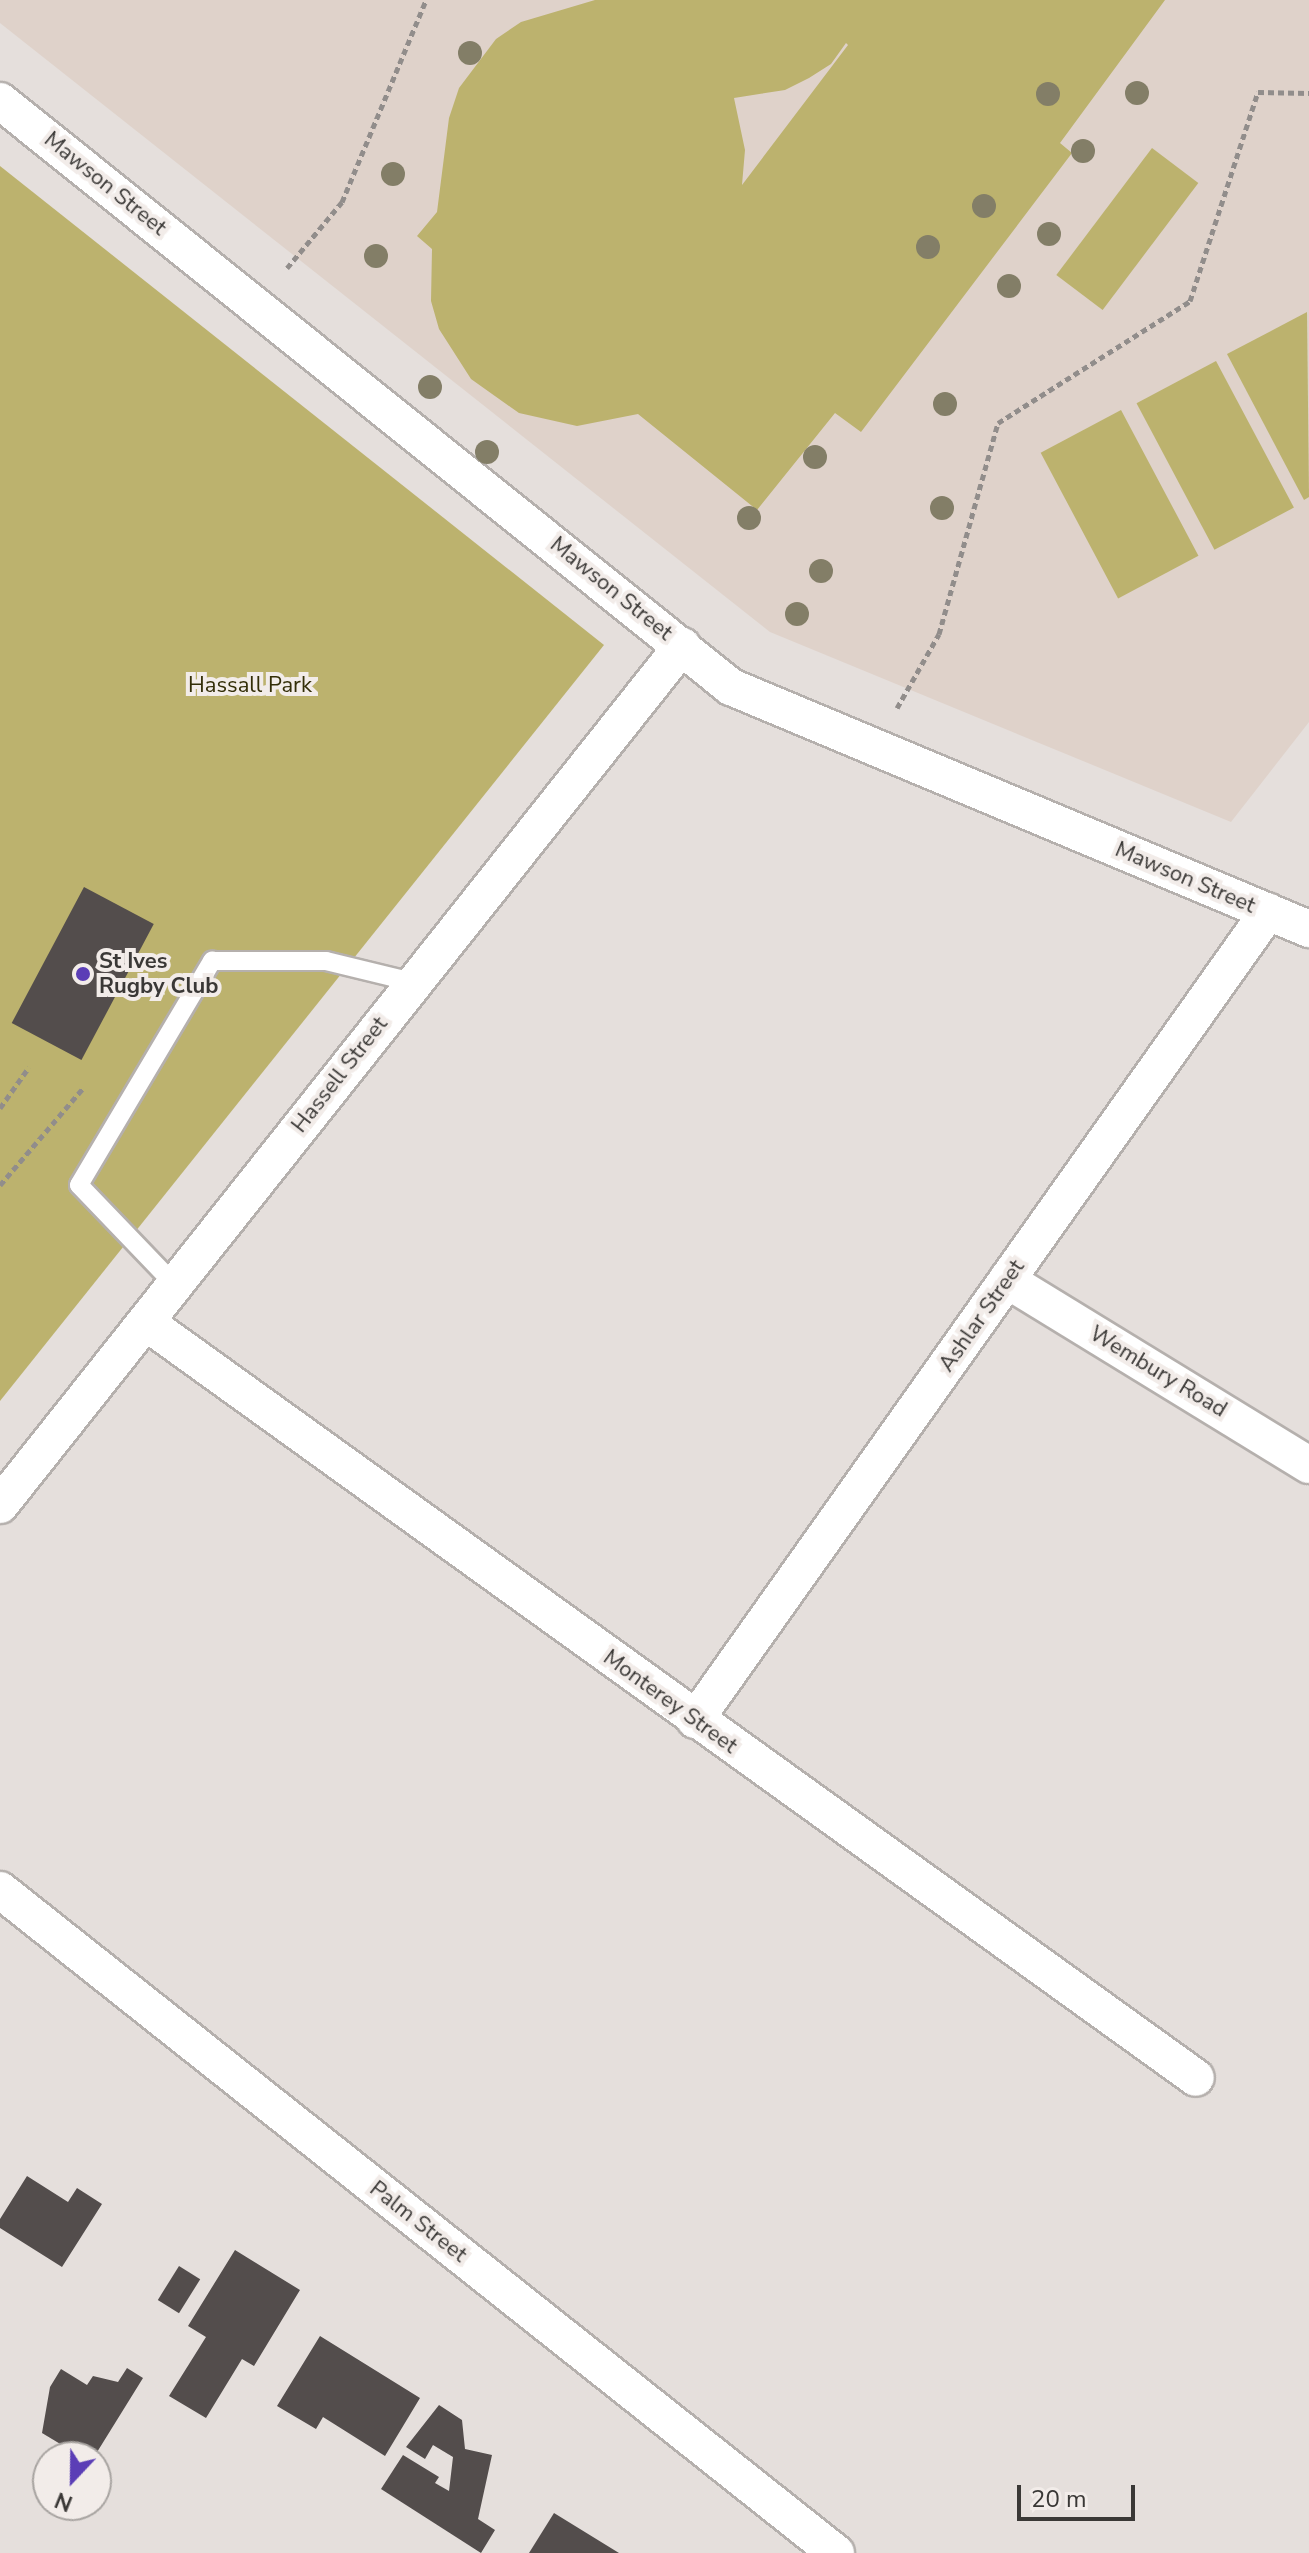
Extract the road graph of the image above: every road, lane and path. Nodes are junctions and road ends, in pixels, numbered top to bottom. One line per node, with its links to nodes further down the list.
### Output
1 (426, 0): 4 (path)
2 (1309, 93): 6 (path)
3 (0, 101): 5 (street, Mawson Street)
4 (287, 268)
5 (682, 646): 7 (street, Mawson Street); 9 (street, Hassell Street)
6 (897, 708)
7 (1268, 912): 8 (street, Mawson Street); 14 (street, Ashlar Street)
8 (1309, 929)
9 (413, 982): 15 (street, Hassell Street); 15 (lane)
10 (29, 1067): 12 (path)
11 (83, 1088): 13 (path)
12 (0, 1108)
13 (0, 1185)
14 (1007, 1280): 17 (street, Wembury Road); 19 (street, Ashlar Street)
15 (176, 1286): 16 (street, Hassell Street)
16 (147, 1323): 18 (street, Hassell Street); 19 (street, Monterey Street)
17 (1309, 1465)
18 (0, 1505)
19 (695, 1720): 21 (street, Monterey Street)
20 (0, 1890): 22 (street, Palm Street)
21 (1196, 2078)
22 (836, 2553)

